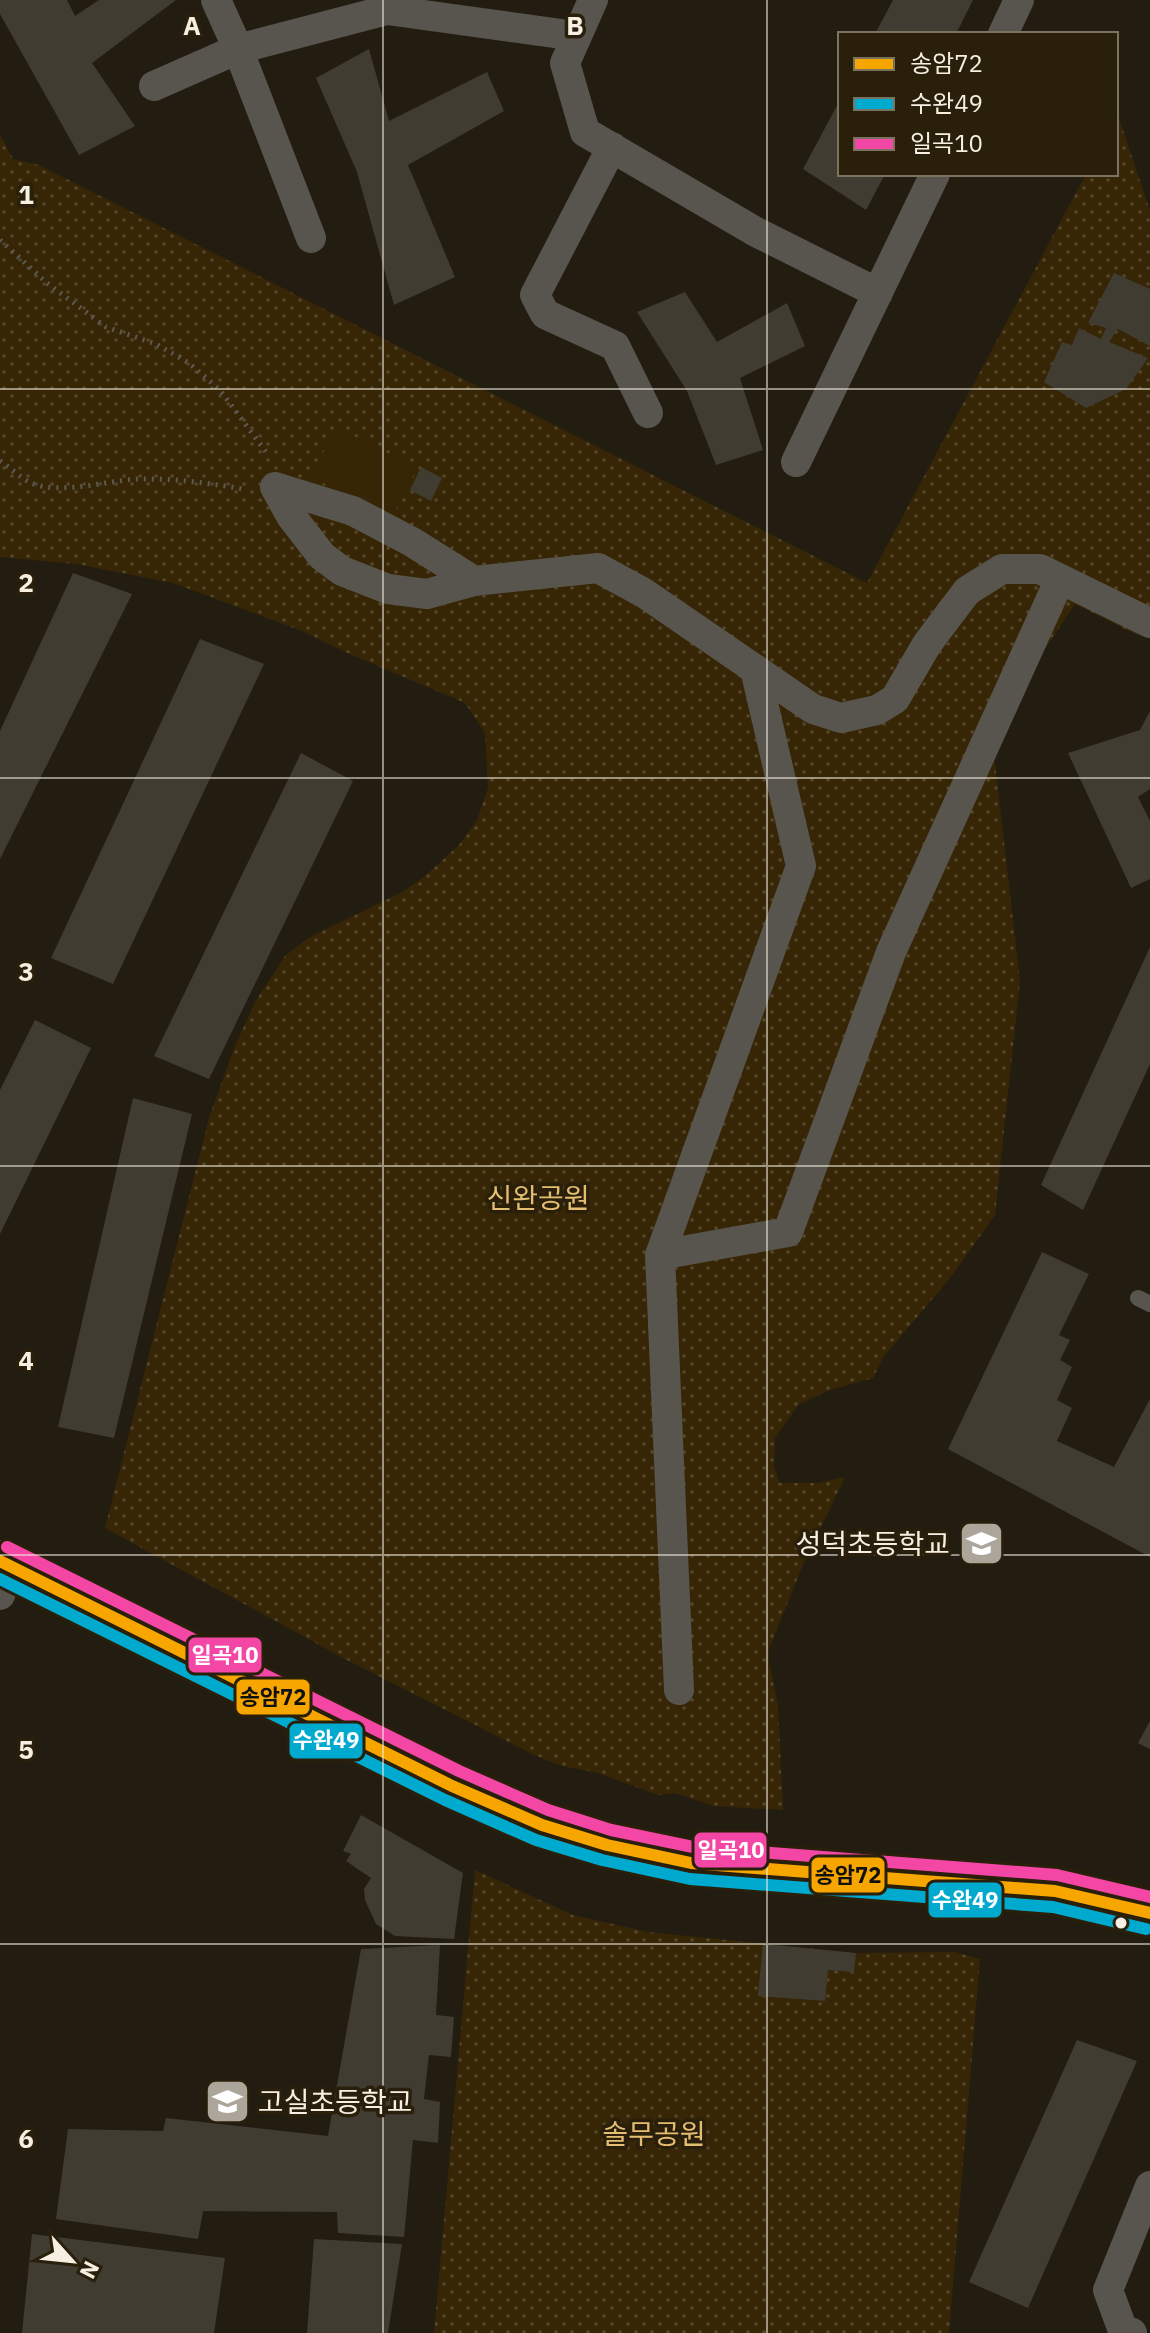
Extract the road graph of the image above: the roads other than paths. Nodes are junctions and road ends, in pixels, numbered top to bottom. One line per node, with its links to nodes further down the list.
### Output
1 (216, 0): 6 (street)
2 (593, 0): 5 (street)
3 (1019, 0): 4 (street)
4 (1004, 32)
5 (576, 36): 6 (street); 8 (street)
6 (238, 49): 7 (street); 10 (street)
7 (154, 86)
8 (612, 147): 11 (street); 12 (street)
9 (934, 176): 11 (street)
10 (311, 238)
11 (878, 293): 13 (street)
12 (648, 413)
13 (796, 462)
14 (1060, 579): 16 (street); 17 (street); 18 (street)
15 (474, 581): 15 (street); 17 (street)
16 (1150, 623)
17 (755, 669): 18 (street)
18 (660, 1255): 20 (street)
19 (3, 1574): 21 (main road)
20 (679, 1690)
21 (1149, 1911)
22 (1150, 2186): 23 (street)
23 (1132, 2333)

